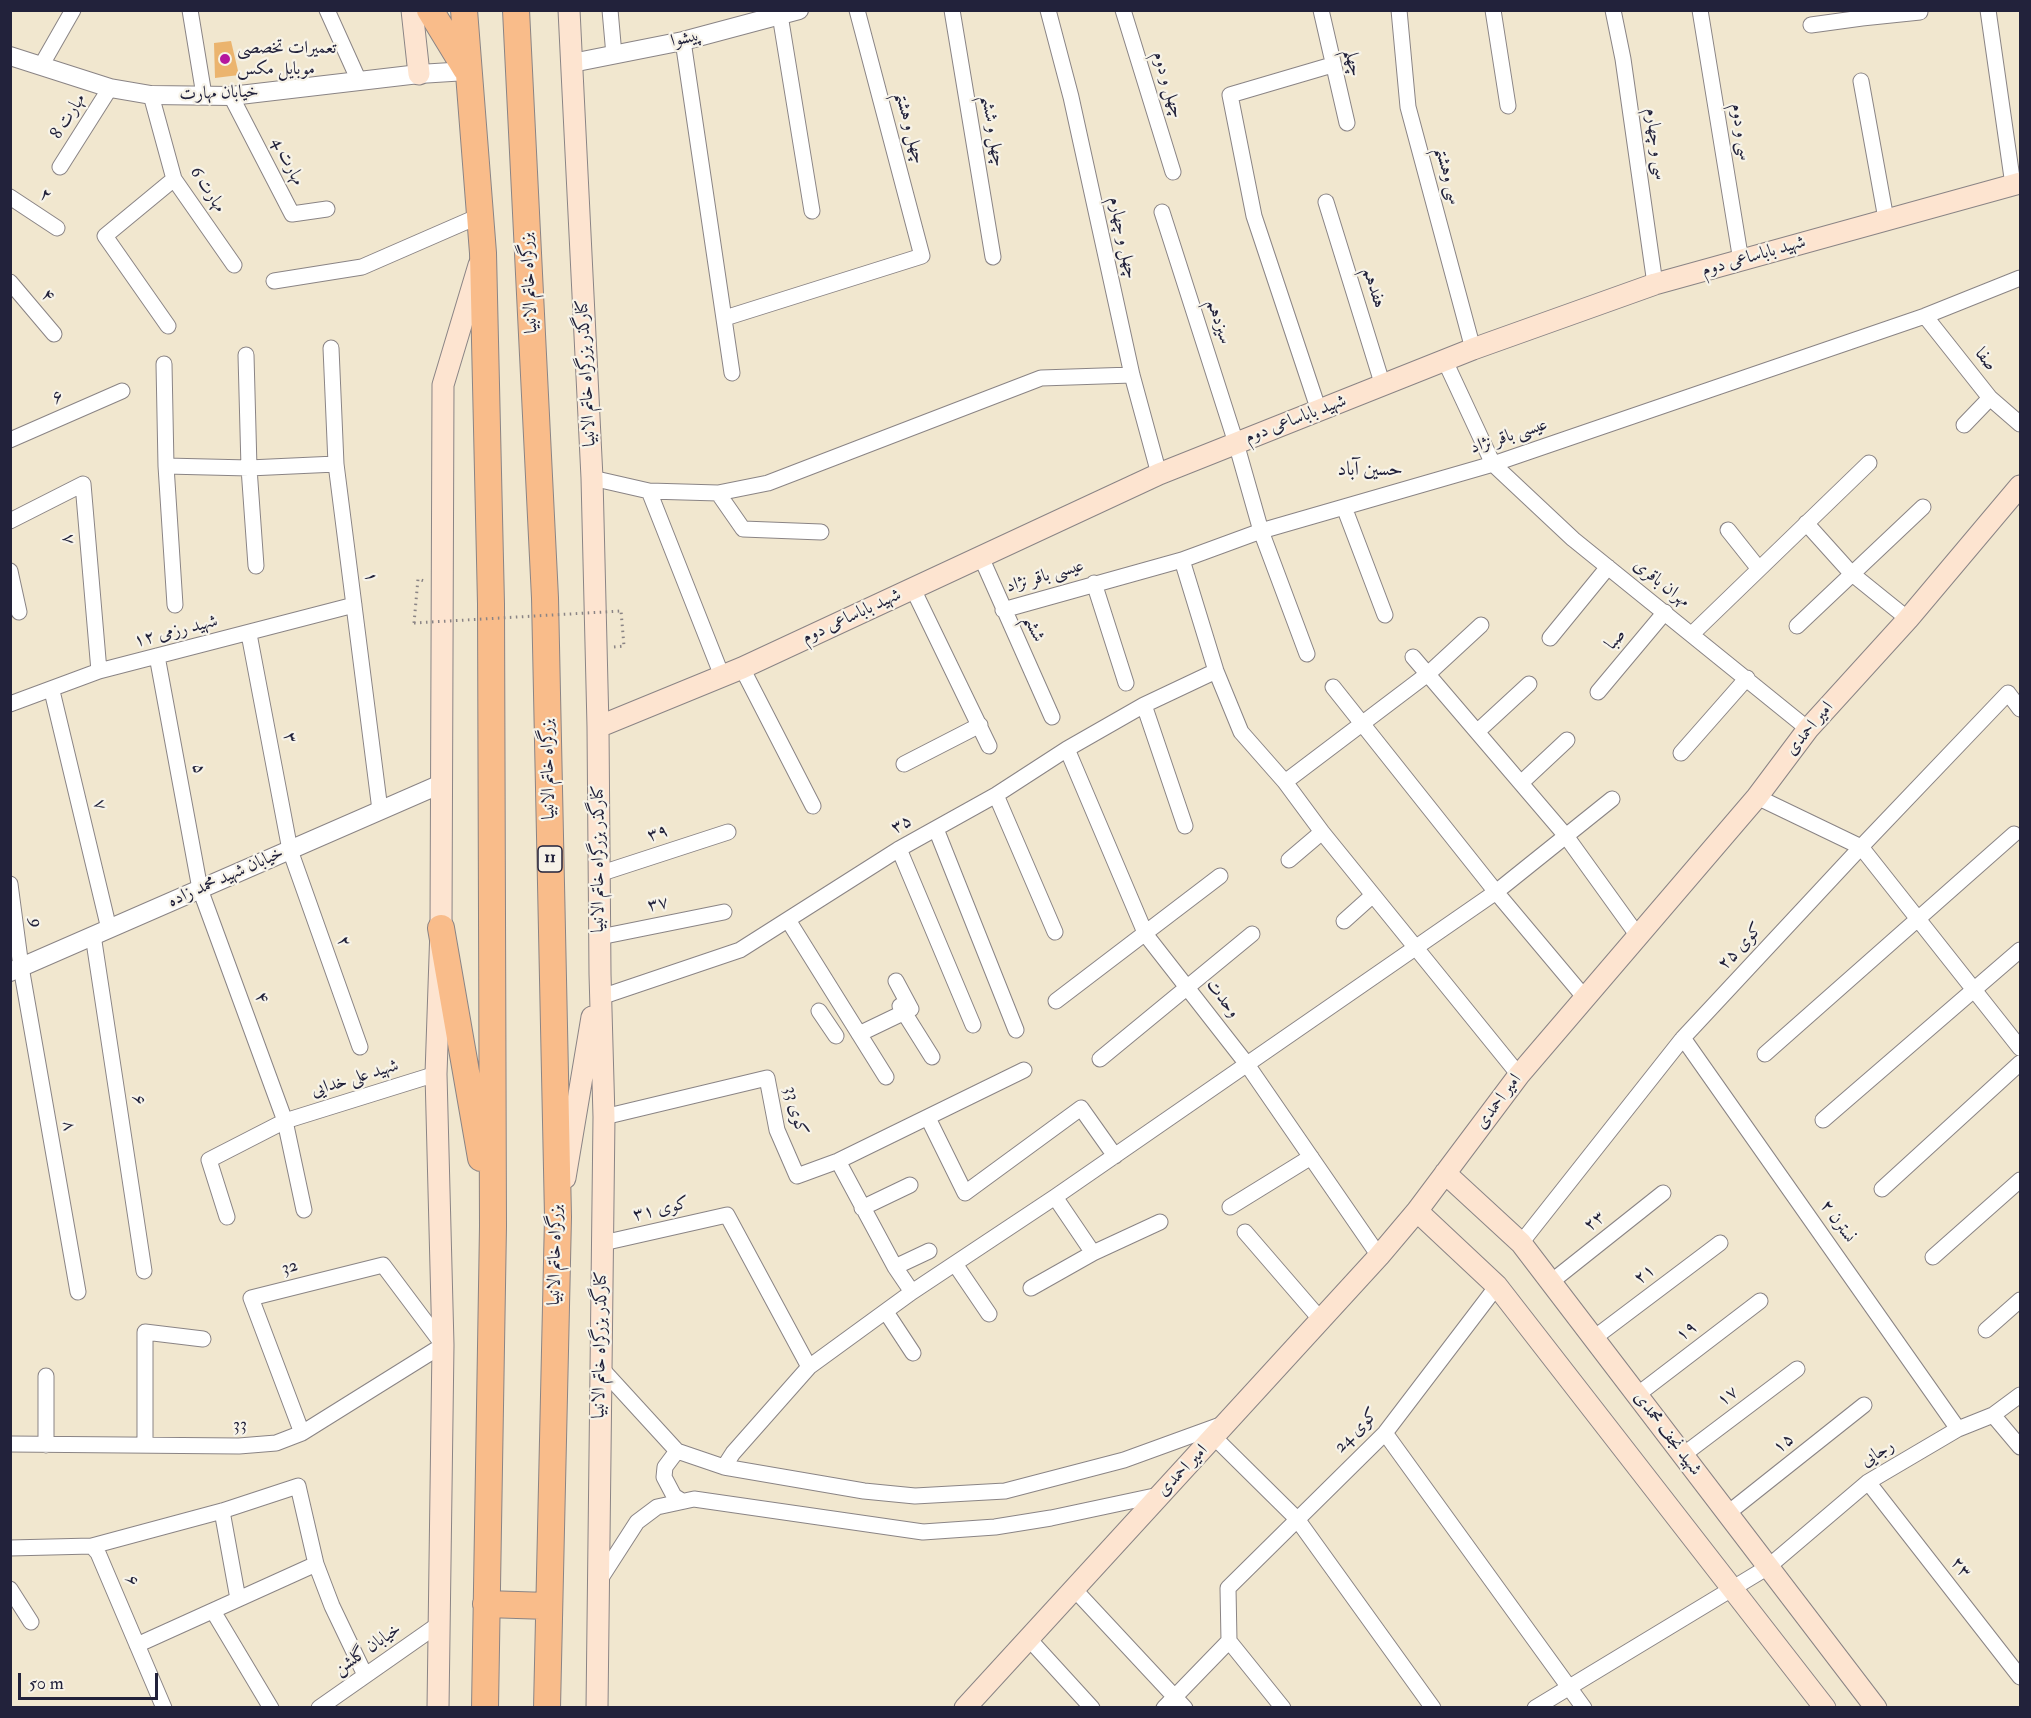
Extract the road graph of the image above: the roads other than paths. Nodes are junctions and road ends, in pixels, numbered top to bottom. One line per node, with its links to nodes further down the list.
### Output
1 (73, 10): 30 (street)
2 (190, 10): 37 (street)
3 (327, 10): 33 (street)
4 (412, 10): 32 (main road)
5 (430, 10): 31 (highway)
6 (464, 10): 31 (highway)
7 (516, 10): 226 (highway, بزرگراه خاتم الانبیا / 11)
8 (569, 10): 28 (main road, کنارگذر بزرگراه خاتم الانبیا)
9 (610, 10): 26 (street)
10 (799, 10): 23 (street, پیشوا)
11 (857, 10): 62 (street, چهل و هشتم)
12 (952, 10): 54 (street, چهل و ششم)
13 (1048, 10): 71 (street, چهل و چهارم)
14 (1123, 10): 42 (street, چهل و دوم)
15 (1321, 10): 29 (street, چهلم)
16 (1400, 10): 66 (street, سی وهشتم)
17 (1493, 10): 39 (street)
18 (1613, 10): 60 (street, سی و چهارم)
19 (1700, 10): 55 (street, سی و دوم)
20 (1988, 10): 44 (street)
21 (1920, 12): 22 (street)
22 (1861, 14): 24 (street)
23 (780, 15): 25 (street, پیشوا); 48 (street)
24 (1811, 25)
25 (683, 41): 26 (street, پیشوا); 62 (street)
26 (614, 55): 28 (street, پیشوا)
27 (10, 56): 30 (street, خیابان مهارت)
28 (572, 63): 86 (main road, کنارگذر بزرگراه خاتم الانبیا)
29 (1332, 65): 40 (street, چهلم); 75 (street)
30 (41, 66): 35 (street, خیابان مهارت)
31 (467, 71): 32 (street, خیابان مهارت); 50 (highway)
32 (419, 74): 33 (street, خیابان مهارت)
33 (359, 81): 38 (street, خیابان مهارت)
34 (1861, 81): 51 (street)
35 (110, 88): 36 (street, خیابان مهارت); 41 (street, مهارت 8)
36 (151, 95): 37 (street, خیابان مهارت); 43 (street, مهارت 6)
37 (204, 95): 38 (street, خیابان مهارت)
38 (231, 96): 47 (street, مهارت 4)
39 (1508, 106)
40 (1347, 123)
41 (60, 167)
42 (1173, 172)
43 (174, 179): 56 (street, مهارت 6); 63 (street)
44 (2017, 184): 51 (main road, شهید باباساعی دوم)
45 (10, 197): 52 (street, ۲)
46 (1326, 202): 72 (street, هفدهم)
47 (327, 209)
48 (812, 212)
49 (1162, 212): 79 (street, سیزدهم)
50 (479, 216): 53 (highway); 58 (street)
51 (1886, 219): 55 (main road, شهید باباساعی دوم)
52 (57, 228)
53 (483, 253): 148 (main road); 228 (highway)
54 (993, 257)
55 (1741, 261): 60 (main road, شهید باباساعی دوم)
56 (234, 266)
57 (2020, 278): 61 (street, عیسی باقر نژاد)
58 (274, 281)
59 (10, 282): 64 (street, ۴)
60 (1655, 284): 66 (main road, شهید باباساعی دوم)
61 (1924, 316): 74 (street, صفا); 82 (street, عیسی باقر نژاد)
62 (725, 318): 70 (street)
63 (168, 326)
64 (54, 334)
65 (332, 348): 81 (street, ۱)
66 (1473, 349): 68 (main road, شهید باباساعی دوم)
67 (246, 355): 84 (street)
68 (1444, 361): 72 (main road, شهید باباساعی دوم); 82 (street)
69 (164, 364): 83 (street)
70 (732, 373)
71 (1132, 375): 85 (street, چهل و چهارم); 89 (street)
72 (1383, 386): 75 (main road, شهید باباساعی دوم)
73 (122, 391): 78 (street, ۶)
74 (1990, 398): 76 (street, صفا); 77 (street)
75 (1319, 411): 79 (main road, شهید باباساعی دوم)
76 (2020, 424)
77 (1964, 425)
78 (10, 440)
79 (1236, 443): 85 (main road, شهید باباساعی دوم); 95 (street, سیزدهم)
80 (1869, 463): 93 (street)
81 (336, 464): 84 (street); 106 (street, ۱)
82 (1493, 464): 90 (street, عیسی باقر نژاد); 100 (street, مهران باقری)
83 (166, 466): 84 (street); 107 (street)
84 (249, 468): 99 (street)
85 (1159, 474): 97 (main road, شهید باباساعی دوم)
86 (592, 478): 88 (street); 138 (main road, کنارگذر بزرگراه خاتم الانبیا)
87 (2020, 486): 112 (main road, امیر احمدی)
88 (649, 491): 89 (street); 125 (street)
89 (718, 493): 96 (street)
90 (1344, 507): 95 (street, عیسی باقر نژاد); 111 (street)
91 (1923, 507): 103 (street)
92 (10, 521): 122 (street, ۸)
93 (1806, 524): 101 (street); 103 (street)
94 (1728, 530): 101 (street)
95 (1261, 531): 98 (street, عیسی باقر نژاد); 118 (street, سیزدهم)
96 (821, 532)
97 (981, 557): 105 (main road, شهید باباساعی دوم); 108 (street, ششم)
98 (1182, 560): 104 (street, عیسی باقر نژاد); 123 (street)
99 (256, 566)
100 (1608, 567): 110 (street, مهران باقری); 117 (street)
101 (1759, 569): 116 (street)
102 (10, 571): 109 (street)
103 (1851, 573): 112 (street); 114 (street)
104 (1094, 583): 108 (street, عیسی باقر نژاد); 127 (street)
105 (913, 589): 121 (main road, شهید باباساعی دوم); 137 (street)
106 (354, 605): 115 (street, شهید رزمی ۱۲); 153 (street, ۱)
107 (175, 606)
108 (1003, 610): 135 (street, ششم)
109 (19, 612)
110 (1665, 612): 116 (street, مهران باقری); 131 (street, صبا)
111 (1385, 615)
112 (1908, 620): 139 (main road, امیر احمدی)
113 (1482, 625): 124 (street)
114 (1797, 626)
115 (249, 633): 119 (street, شهید رزمی ۱۲); 162 (street, ۳)
116 (1692, 634): 126 (street, مهران باقری)
117 (1550, 638)
118 (1307, 654)
119 (158, 656): 122 (street, شهید رزمی ۱۲); 167 (street, ۵)
120 (1413, 657): 124 (street)
121 (742, 668): 125 (main road, شهید باباساعی دوم); 152 (street)
122 (99, 671): 130 (street, شهید رزمی ۱۲)
123 (1216, 671): 133 (street, ۳۵); 146 (street)
124 (1428, 673): 136 (street); 140 (street)
125 (722, 676): 138 (main road, شهید باباساعی دوم)
126 (1747, 678): 139 (street, مهران باقری); 144 (street)
127 (1126, 683)
128 (1528, 684): 140 (street)
129 (1333, 687): 136 (street)
130 (52, 691): 132 (street, شهید رزمی ۱۲); 175 (street, ۷)
131 (1598, 692)
132 (10, 704)
133 (1144, 705): 143 (street, ۳۵); 154 (street)
134 (2020, 709): 160 (street, کوی ۲۵)
135 (1052, 717)
136 (1362, 723): 146 (street); 168 (street)
137 (980, 725): 142 (street); 145 (street)
138 (598, 727): 164 (main road, کنارگذر بزرگراه خاتم الانبیا)
139 (1808, 729): 150 (main road, امیر احمدی)
140 (1478, 731): 147 (street)
141 (1567, 741): 147 (street)
142 (989, 746)
143 (1067, 749): 149 (street, ۳۵); 177 (street, وحدت)
144 (1681, 753)
145 (904, 764)
146 (1285, 782): 157 (street)
147 (1521, 783): 159 (street)
148 (441, 784): 153 (street, خیابان شهید محمد زاده); 174 (main road)
149 (996, 795): 155 (street, ۳۵); 176 (street)
150 (1756, 797): 160 (street); 179 (main road, امیر احمدی)
151 (1612, 799): 159 (street)
152 (813, 806)
153 (380, 810): 162 (street, خیابان شهید محمد زاده)
154 (1185, 826)
155 (936, 829): 161 (street, ۳۵); 195 (street)
156 (728, 832): 164 (street, ۳۹)
157 (1322, 832): 163 (street); 169 (street)
158 (2014, 834): 171 (street)
159 (1566, 836): 168 (street); 179 (street)
160 (1861, 847): 171 (street); 196 (street, کوی ۲۵)
161 (899, 849): 172 (street, ۳۵); 193 (street)
162 (290, 850): 167 (street, خیابان شهید محمد زاده); 197 (street, ۲)
163 (1289, 860)
164 (599, 874): 180 (main road, کنارگذر بزرگراه خاتم الانبیا)
165 (1220, 876): 177 (street)
166 (10, 884): 183 (street, 9)
167 (200, 889): 175 (street, خیابان شهید محمد زاده); 211 (street, ۴)
168 (1496, 892): 181 (street); 189 (street)
169 (1373, 896): 173 (street); 181 (street)
170 (724, 912): 180 (street, ۳۷)
171 (1918, 919): 187 (street); 199 (street)
172 (788, 920): 188 (street, ۳۵); 194 (street)
173 (1344, 921)
174 (441, 928): 205 (main road); 228 (highway)
175 (101, 932): 183 (street, خیابان شهید محمد زاده); 239 (street, ۶)
176 (1055, 932)
177 (1146, 934): 186 (street, وحدت); 190 (street)
178 (1252, 934): 186 (street)
179 (1638, 936): 189 (main road, امیر احمدی)
180 (600, 937): 184 (main road, کنارگذر بزرگراه خاتم الانبیا)
181 (1416, 947): 202 (street); 206 (street)
182 (2020, 950): 187 (street)
183 (16, 969): 243 (street, ۸)
184 (600, 974): 188 (main road, کنارگذر بزرگراه خاتم الانبیا); 226 (main road)
185 (896, 981): 191 (street)
186 (1187, 986): 201 (street); 202 (street, وحدت)
187 (1974, 989): 198 (street); 210 (street)
188 (601, 997): 208 (main road, کنارگذر بزرگراه خاتم الانبیا)
189 (1585, 998): 206 (main road, امیر احمدی)
190 (1056, 1001)
191 (902, 1008): 194 (street); 200 (street)
192 (819, 1011): 194 (street)
193 (973, 1025)
194 (856, 1029): 207 (street)
195 (1016, 1030)
196 (1683, 1038): 230 (street, کوی ۲۵); 264 (street, نسترن ۲)
197 (360, 1047)
198 (2020, 1048)
199 (1765, 1054)
200 (932, 1057)
201 (1100, 1059)
202 (1246, 1063): 212 (street); 213 (street, وحدت)
203 (2020, 1063): 218 (street)
204 (1024, 1070): 209 (street, کوی 33)
205 (436, 1074): 211 (street, شهید علی خدایی); 253 (main road)
206 (1519, 1075): 215 (main road, امیر احمدی)
207 (886, 1077)
208 (604, 1117): 214 (street, کوی 33); 231 (main road, کنارگذر بزرگراه خاتم الانبیا)
209 (928, 1118): 212 (street); 214 (street, کوی 33)
210 (1823, 1120)
211 (285, 1121): 223 (street, ۴); 225 (street, شهید علی خدایی)
212 (1115, 1156): 220 (street)
213 (1311, 1157): 222 (street); 235 (street, وحدت)
214 (838, 1161): 221 (street)
215 (1445, 1173): 224 (main road, امیر احمدی); 230 (main road, شهید نجف محمدی)
216 (2020, 1180): 236 (street)
217 (910, 1185): 221 (street)
218 (1882, 1189)
219 (1663, 1193): 240 (street, ۲۳)
220 (1055, 1197): 234 (street); 237 (street)
221 (862, 1208): 238 (street)
222 (1230, 1208)
223 (304, 1210)
224 (1417, 1211): 235 (main road, امیر احمدی); 241 (main road)
225 (227, 1217)
226 (558, 1217): 291 (highway, بزرگراه خاتم الانبیا / 11)
227 (1160, 1222): 234 (street)
228 (493, 1226): 290 (highway)
229 (1245, 1233): 249 (street)
230 (1521, 1242): 240 (main road, شهید نجف محمدی)
231 (603, 1243): 255 (street, کوی ۳۱); 256 (main road, کنارگذر بزرگراه خاتم الانبیا)
232 (1720, 1243): 251 (street, ۲۱)
233 (929, 1251): 238 (street)
234 (1093, 1253): 242 (street)
235 (1379, 1256): 249 (main road, امیر احمدی)
236 (1934, 1257)
237 (955, 1264): 244 (street); 248 (street)
238 (895, 1267): 244 (street)
239 (144, 1271)
240 (1551, 1282): 251 (main road, شهید نجف محمدی)
241 (1497, 1286): 266 (street, کوی 24); 286 (main road)
242 (1031, 1288)
243 (78, 1292)
244 (912, 1292): 247 (street)
245 (2020, 1300): 250 (street)
246 (1760, 1301): 259 (street, ۱۹)
247 (886, 1312): 254 (street); 255 (street)
248 (989, 1314)
249 (1321, 1320): 263 (main road, امیر احمدی)
250 (1986, 1330)
251 (1594, 1338): 259 (main road, شهید نجف محمدی)
252 (203, 1339): 270 (street)
253 (443, 1345): 265 (street, 33); 265 (street, 32); 294 (main road)
254 (913, 1353)
255 (809, 1367): 274 (street)
256 (601, 1368): 272 (street); 285 (main road, کنارگذر بزرگراه خاتم الانبیا)
257 (1797, 1369): 273 (street, ۱۷)
258 (46, 1376): 269 (street)
259 (1637, 1395): 273 (main road, شهید نجف محمدی)
260 (2020, 1395): 262 (street, رجایی)
261 (1864, 1405): 279 (street, ۱۵)
262 (1994, 1415): 264 (street, رجایی); 271 (street)
263 (1229, 1421): 267 (main road, امیر احمدی); 274 (street)
264 (1958, 1429): 275 (street, رجایی)
265 (302, 1433): 270 (street, 33)
266 (1385, 1433): 280 (street, کوی 24); 300 (street)
267 (1215, 1438): 276 (main road, امیر احمدی); 280 (street)
268 (10, 1444): 269 (street, 33)
269 (46, 1445): 270 (street, 33)
270 (145, 1445)
271 (2020, 1447)
272 (677, 1451): 274 (street); 277 (street)
273 (1683, 1455): 279 (main road, شهید نجف محمدی)
274 (724, 1467)
275 (1868, 1482): 284 (street, رجایی); 299 (street, ۲۳)
276 (1159, 1495): 277 (street); 288 (main road, امیر احمدی)
277 (682, 1501): 285 (street)
278 (222, 1511): 281 (street); 283 (street); 289 (street)
279 (1728, 1514): 284 (main road, شهید نجف محمدی)
280 (1297, 1519): 296 (street, کوی 24); 314 (street)
281 (92, 1546): 282 (street); 297 (street, ۶)
282 (10, 1548)
283 (316, 1564): 289 (street); 298 (street)
284 (1768, 1567): 286 (street, رجایی); 318 (main road, شهید نجف محمدی)
285 (597, 1584): 308 (main road, کنارگذر بزرگراه خاتم الانبیا)
286 (1732, 1588): 300 (street, رجایی); 317 (main road)
287 (10, 1589): 293 (street)
288 (1074, 1590): 295 (main road, امیر احمدی); 301 (street)
289 (238, 1599): 292 (street)
290 (486, 1604): 291 (highway); 306 (highway)
291 (548, 1606): 307 (highway, بزرگراه خاتم الانبیا / 11)
292 (213, 1611): 297 (street); 303 (street)
293 (32, 1622)
294 (439, 1624): 298 (street, خیابان گلشن); 305 (main road)
295 (1029, 1639): 309 (main road, امیر احمدی); 310 (street)
296 (1229, 1641): 301 (street); 313 (street)
297 (137, 1645): 302 (street, ۶)
298 (365, 1675): 304 (street, خیابان گلشن)
299 (2020, 1677)
300 (1569, 1685): 315 (street, رجایی); 316 (street)
301 (1174, 1695): 311 (street); 312 (street)
302 (164, 1707)
303 (271, 1707)
304 (319, 1707)
305 (438, 1707)
306 (485, 1707)
307 (548, 1707)
308 (597, 1707)
309 (965, 1707)
310 (1092, 1707)
311 (1164, 1707)
312 (1185, 1707)
313 (1282, 1707)
314 (1433, 1707)
315 (1535, 1707)
316 (1584, 1707)
317 (1825, 1707)
318 (1876, 1707)

